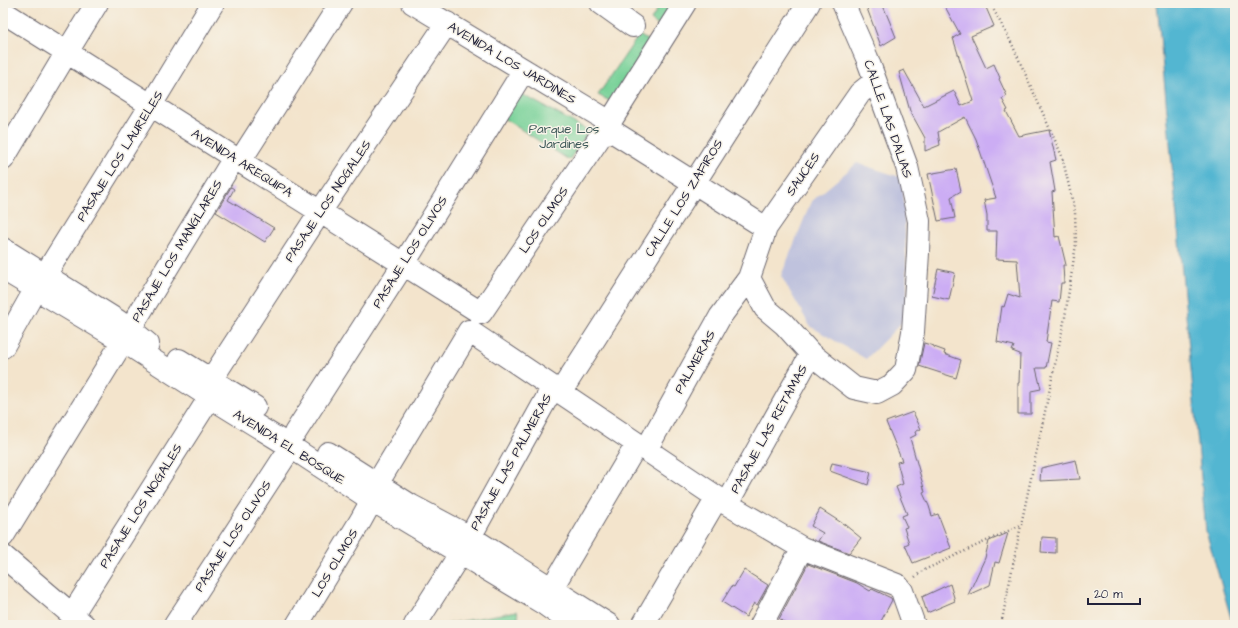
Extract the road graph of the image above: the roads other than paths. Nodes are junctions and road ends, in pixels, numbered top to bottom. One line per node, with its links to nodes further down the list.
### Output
1 (98, 3): 12 (street)
2 (213, 3): 15 (street, PASAJE LOS LAURELES)
3 (341, 3): 18 (street, PASAJE LOS MANGLARES)
4 (414, 3): 10 (street, AVENIDA LOS JARDINES)
5 (601, 3): 11 (street)
6 (685, 3): 16 (street, LOS OLMOS)
7 (809, 3): 19 (street, CALLE LOS ZAFIROS)
8 (843, 3): 14 (street, CALLE LAS DALIAS)
9 (3, 12): 12 (street, AVENIDA AREQUIPA)
10 (447, 24): 13 (street, AVENIDA LOS JARDINES); 20 (street, PASAJE LOS NOGALES)
11 (633, 26)
12 (67, 52): 15 (street, AVENIDA AREQUIPA); 17 (street)
13 (524, 70): 16 (street, AVENIDA LOS JARDINES); 23 (street, PASAJE LOS OLIVOS)
14 (875, 81): 21 (street, SAUCES); 30 (street, CALLE LAS DALIAS)
15 (152, 106): 18 (street, AVENIDA AREQUIPA); 26 (street, PASAJE LOS LAURELES)
16 (609, 125): 19 (street, AVENIDA LOS JARDINES); 27 (street, LOS OLMOS)
17 (3, 159)
18 (237, 159): 20 (street, AVENIDA AREQUIPA); 28 (street, PASAJE LOS MANGLARES)
19 (694, 182): 21 (street, AVENIDA LOS JARDINES); 32 (street, CALLE LOS ZAFIROS)
20 (320, 212): 23 (street, AVENIDA AREQUIPA); 31 (street, PASAJE LOS NOGALES)
21 (766, 228): 25 (street, SAUCES)
22 (3, 249): 26 (street)
23 (403, 264): 27 (street, AVENIDA AREQUIPA); 33 (street, PASAJE LOS OLIVOS)
24 (3, 269): 26 (street, AVENIDA EL BOSQUE)
25 (749, 278): 30 (street); 34 (street, PALMERAS)
26 (40, 282): 28 (street); 28 (street, AVENIDA EL BOSQUE); 29 (street, PASAJE LOS LAURELES)
27 (481, 313)
28 (126, 335): 31 (street); 31 (street, AVENIDA EL BOSQUE); 37 (street, PASAJE LOS MANGLARES)
29 (3, 347)
30 (811, 354): 36 (street, PASAJE LAS RETAMAS)
31 (210, 389): 33 (street, AVENIDA EL BOSQUE); 42 (street, PASAJE LOS NOGALES)
32 (557, 390): 34 (street); 35 (street, LOS OLMOS); 38 (street, PASAJE LAS PALMERAS)
33 (293, 440): 35 (street, AVENIDA EL BOSQUE); 43 (street, PASAJE LOS OLIVOS)
34 (642, 447): 36 (street); 41 (street, PALMERAS)
35 (374, 492): 38 (street, AVENIDA EL BOSQUE); 44 (street, LOS OLMOS)
36 (722, 501): 39 (street); 48 (street, PASAJE LAS RETAMAS)
37 (3, 536)
38 (465, 545): 41 (street); 45 (street, PASAJE LAS PALMERAS); 46 (street)
39 (802, 548): 49 (street); 50 (street)
40 (3, 556): 42 (street)
41 (552, 588): 47 (street)
42 (78, 620)
43 (175, 625)
44 (297, 625)
45 (415, 625)
46 (574, 625)
47 (609, 625)
48 (643, 625)
49 (761, 625)
50 (914, 625)

